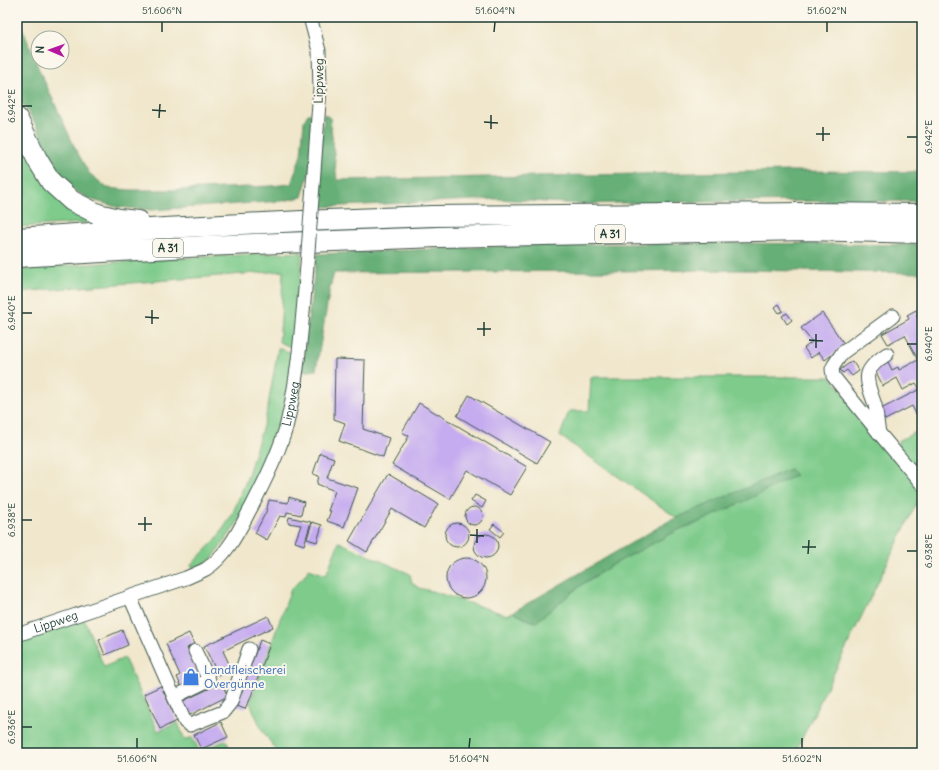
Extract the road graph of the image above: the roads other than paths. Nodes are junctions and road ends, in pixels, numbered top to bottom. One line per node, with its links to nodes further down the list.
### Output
1 (310, 17): 12 (street, Lippweg, bridge)
2 (17, 118): 4 (highway)
3 (922, 214): 4 (highway, A 31)
4 (165, 228): 6 (highway, A 31)
5 (922, 233): 7 (highway, A 31)
6 (17, 238)
7 (17, 257)
8 (894, 316): 10 (street)
9 (887, 354): 10 (street)
10 (879, 433): 11 (street)
11 (922, 484)
12 (130, 597): 13 (street, Lippweg); 16 (street)
13 (17, 635)
14 (249, 649): 16 (street)
15 (196, 651): 16 (street)
16 (174, 697)

